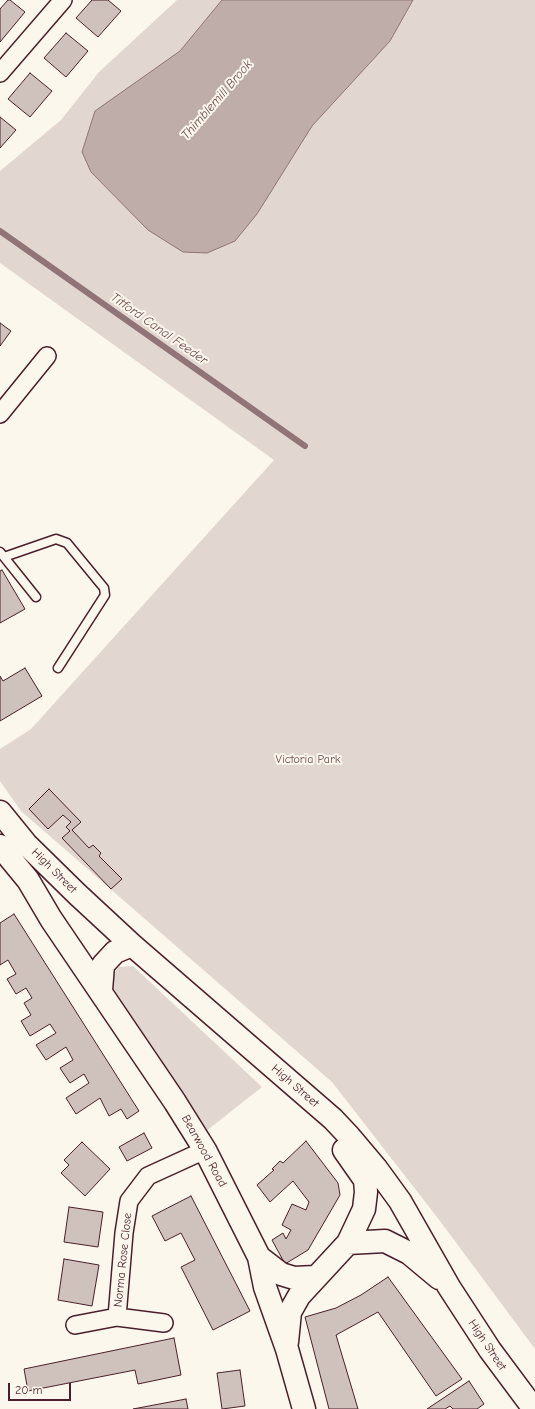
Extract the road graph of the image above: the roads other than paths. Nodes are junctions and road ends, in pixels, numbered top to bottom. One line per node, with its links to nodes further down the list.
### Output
1 (63, 0): 2 (street)
2 (0, 73)
3 (47, 356): 4 (street)
4 (0, 414)
5 (2, 554): 6 (lane); 7 (lane)
6 (36, 597)
7 (58, 668)
8 (0, 812): 10 (main road, High Street)
9 (0, 846): 11 (main road, High Street)
10 (77, 894): 11 (main road); 12 (main road, High Street)
11 (51, 919): 13 (main road, Bearwood Road)
12 (132, 945): 13 (main road); 14 (main road, High Street)
13 (101, 990): 15 (main road, Bearwood Road)
14 (278, 1071): 16 (main road); 19 (main road, High Street)
15 (205, 1150): 17 (main road, Bearwood Road); 20 (street, Norma Rose Close)
16 (348, 1243): 18 (main road); 19 (main road)
17 (259, 1257): 18 (main road); 23 (main road, Bearwood Road)
18 (315, 1277): 23 (main road)
19 (449, 1287): 25 (main road, High Street)
20 (117, 1317): 21 (street, Norma Rose Close); 22 (street, Norma Rose Close)
21 (164, 1323)
22 (75, 1325)
23 (287, 1349): 24 (main road, Bearwood Road)
24 (304, 1409)
25 (534, 1409)

